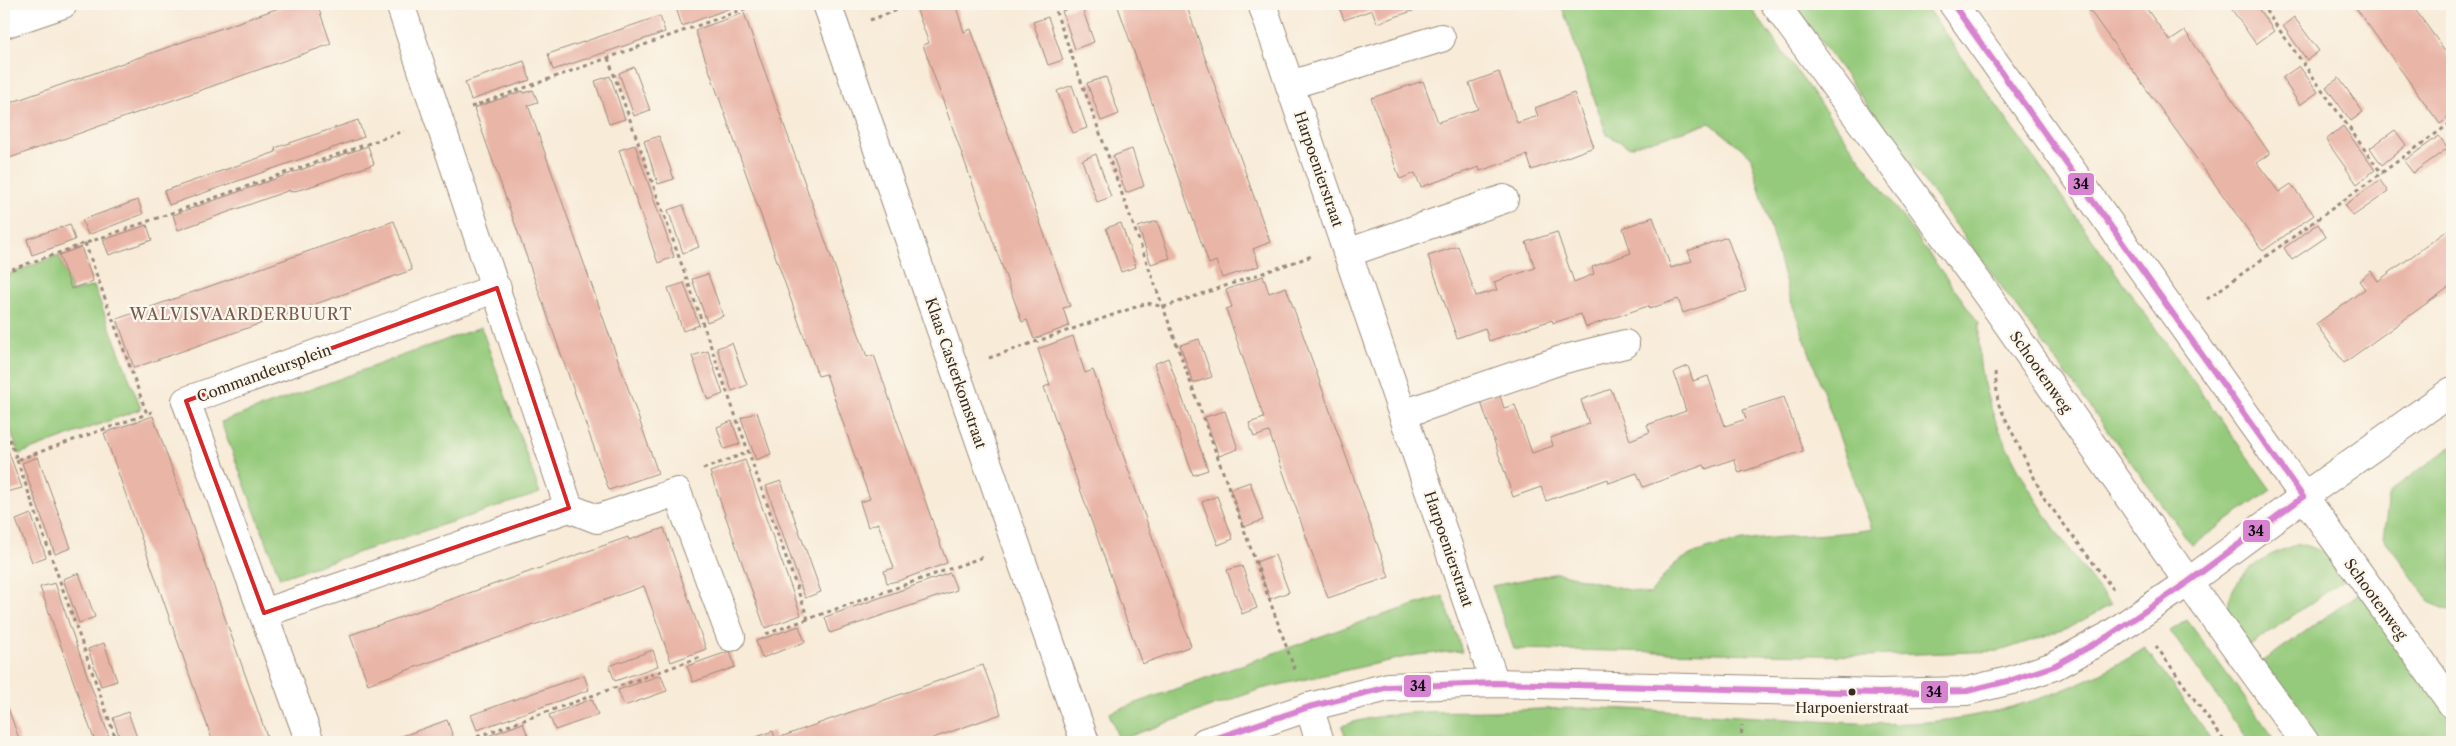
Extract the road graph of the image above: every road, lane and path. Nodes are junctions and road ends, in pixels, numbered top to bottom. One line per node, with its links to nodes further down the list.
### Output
1 (63, 4): 11 (street)
2 (400, 4): 16 (street)
3 (758, 4): 14 (path)
4 (827, 4): 12 (street, Klaas Casterkomstraat)
5 (914, 4): 12 (path)
6 (1053, 4): 24 (path)
7 (1262, 4): 15 (street, Harpoenierstraat)
8 (1775, 4): 40 (street, Schootenweg)
9 (1953, 4): 25 (street, Schootenweg)
10 (2261, 4): 18 (path)
11 (4, 24)
12 (837, 31): 28 (street, Klaas Casterkomstraat)
13 (1441, 38): 15 (street)
14 (608, 58): 16 (path); 34 (path)
15 (1290, 85): 21 (street, Harpoenierstraat)
16 (439, 118): 20 (path); 23 (street)
17 (2452, 122): 18 (path)
18 (2382, 174): 25 (path)
19 (1504, 199): 21 (street)
20 (85, 243): 22 (path); 31 (path)
21 (1347, 253): 24 (path); 32 (street, Harpoenierstraat)
22 (4, 272)
23 (497, 288): 30 (street, Commandeursplein); 38 (street)
24 (1164, 307): 28 (path); 47 (path)
25 (2178, 320): 37 (street, Schootenweg)
26 (1625, 344): 32 (street)
27 (1994, 364): 42 (path)
28 (955, 370): 39 (street, Klaas Casterkomstraat)
29 (2452, 391): 37 (street)
30 (186, 401): 31 (path); 41 (street, Commandeursplein)
31 (147, 414): 35 (path)
32 (1403, 414): 45 (street, Harpoenierstraat)
33 (4, 424): 35 (path)
34 (749, 452): 36 (path); 43 (path)
35 (17, 460): 48 (path)
36 (678, 492): 38 (street); 44 (street)
37 (2303, 497): 40 (street); 46 (street, Schootenweg)
38 (569, 508): 41 (street)
39 (1016, 545): 43 (path); 51 (street, Klaas Casterkomstraat)
40 (2188, 582): 42 (street); 55 (street, Schootenweg)
41 (264, 614): 49 (street, Commandeursplein)
42 (2135, 618): 45 (street); 54 (path)
43 (808, 619): 44 (path)
44 (731, 637): 50 (path)
45 (1495, 683): 47 (street)
46 (2452, 704)
47 (1309, 707): 52 (street); 53 (street)
48 (117, 742)
49 (310, 742)
50 (462, 742)
51 (1085, 742)
52 (1205, 742)
53 (1320, 742)
54 (2225, 742)
55 (2305, 742)

